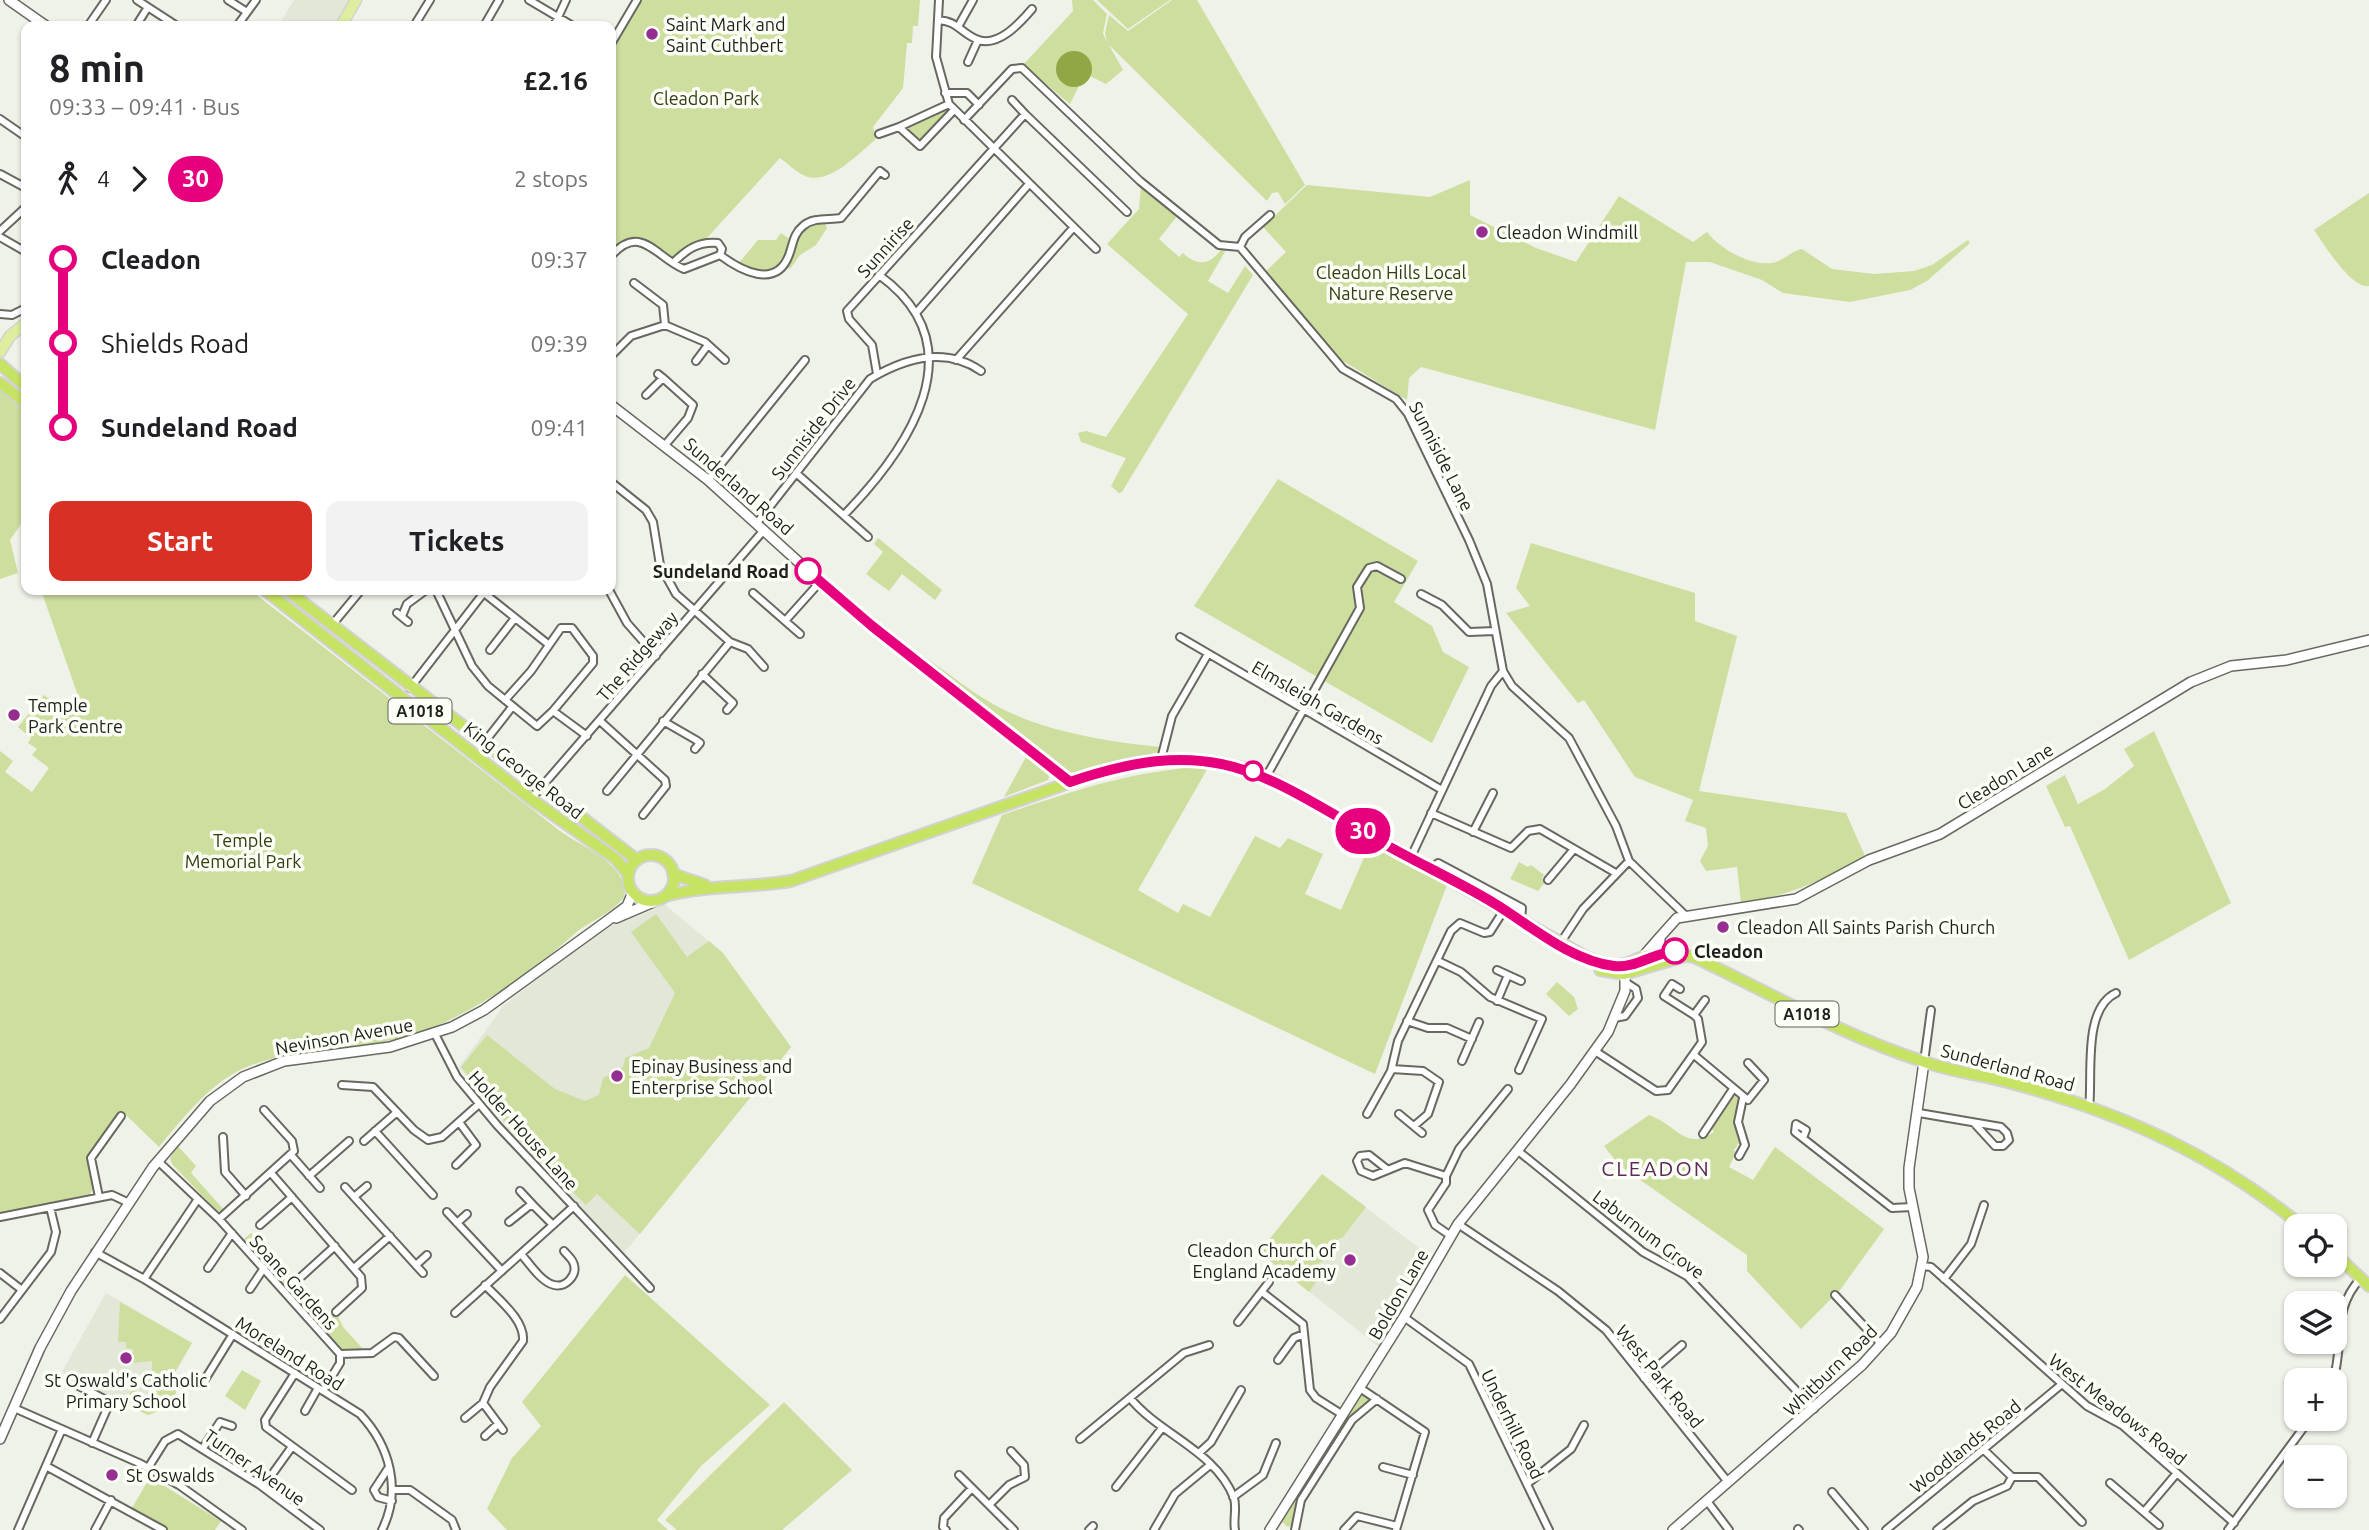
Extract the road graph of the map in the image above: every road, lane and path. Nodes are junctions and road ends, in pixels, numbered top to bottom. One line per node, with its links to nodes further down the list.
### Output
1 (9, 0): 19 (street)
2 (106, 0): 20 (street)
3 (137, 0): 14 (street)
4 (228, 0): 16 (street)
5 (256, 0): 16 (street)
6 (356, 0): 24 (main road)
7 (430, 0): 25 (street)
8 (499, 0): 26 (street)
9 (529, 0): 17 (street)
10 (566, 0): 17 (street)
11 (636, 0): 30 (street)
12 (939, 0): 18 (street)
13 (973, 0): 29 (street)
14 (148, 7): 21 (street); 22 (street)
15 (1032, 9): 31 (street)
16 (247, 12): 23 (street)
17 (559, 18): 27 (street); 28 (street)
18 (938, 20): 29 (street); 33 (street)
19 (39, 21)
20 (91, 21)
21 (139, 21)
22 (169, 21)
23 (241, 21)
24 (344, 21)
25 (417, 21)
26 (487, 21)
27 (557, 21)
28 (564, 21)
29 (959, 25): 31 (street)
30 (616, 35)
31 (978, 40): 32 (street)
32 (968, 62)
33 (945, 93): 35 (street); 36 (street)
34 (1012, 100): 37 (street)
35 (979, 105): 39 (street, Sunniside Lane); 54 (street, Sunniside Lane)
36 (951, 107): 39 (street); 40 (street); 40 (street)
37 (1025, 114): 43 (street, Sunnirise); 49 (street)
38 (0, 119): 41 (street)
39 (964, 120): 43 (street)
40 (899, 127): 42 (street)
41 (21, 134)
42 (878, 134)
43 (992, 148): 46 (street); 60 (street, Sunnirise)
44 (0, 174): 47 (street)
45 (886, 175): 58 (street)
46 (1029, 184): 51 (street); 63 (street)
47 (21, 185)
48 (21, 212): 52 (street)
49 (1127, 212)
50 (1270, 215): 54 (street)
51 (1073, 228): 56 (street); 74 (street)
52 (0, 231)
53 (0, 237): 55 (street)
54 (1240, 247): 111 (street, Sunniside Lane)
55 (21, 249)
56 (1097, 249)
57 (616, 250): 59 (street)
58 (720, 255): 59 (street); 59 (street)
59 (673, 264)
60 (879, 275): 63 (street); 78 (street, Sunnirise)
61 (634, 283): 65 (street)
62 (21, 310): 64 (street)
63 (916, 313): 71 (street)
64 (0, 314)
65 (665, 325): 68 (street); 69 (street)
66 (21, 326): 67 (main road)
67 (5, 337): 70 (main road)
68 (708, 345): 72 (street); 75 (street)
69 (616, 351)
70 (0, 352)
71 (928, 357): 74 (street, Sunniside Drive); 78 (street, Sunniside Drive); 88 (street)
72 (725, 360)
73 (804, 360): 86 (street)
74 (956, 360): 77 (street, Sunniside Drive)
75 (696, 361)
76 (0, 364): 80 (highway)
77 (981, 371)
78 (877, 374): 85 (street, Sunniside Drive)
79 (0, 383): 82 (highway)
80 (21, 383)
81 (646, 395): 84 (street)
82 (21, 399)
83 (616, 409): 84 (street, Sunderland Road)
84 (666, 445): 86 (street, Sunderland Road)
85 (796, 473): 88 (street); 89 (street, Sunniside Drive)
86 (708, 480): 89 (street, Sunderland Road)
87 (616, 486): 105 (street)
88 (844, 515): 90 (street)
89 (760, 527): 92 (street, Sunderland Road); 105 (street, The Ridgeway)
90 (868, 537)
91 (1401, 579): 130 (street)
92 (820, 582): 107 (street); 140 (street, Sunderland Road)
93 (753, 593): 107 (street)
94 (1421, 594): 111 (street)
95 (271, 595): 104 (highway, King George Road / A1018)
96 (281, 595): 104 (highway)
97 (292, 595): 109 (highway, King George Road / A1018)
98 (357, 595): 109 (street)
99 (419, 595): 108 (street)
100 (438, 595): 110 (street)
101 (482, 595): 110 (street)
102 (490, 595): 106 (street)
103 (612, 595): 119 (street)
104 (277, 599): 125 (highway, King George Road / A1018)
105 (693, 611): 115 (street); 119 (street, The Ridgeway)
106 (516, 618): 116 (street); 117 (street)
107 (785, 621): 112 (street)
108 (408, 622)
109 (332, 625): 123 (highway, King George Road / A1018)
110 (455, 629): 123 (street); 126 (street)
111 (1495, 631): 121 (street, Sunniside Lane)
112 (800, 634)
113 (1180, 638): 118 (street, Elmsleigh Gardens)
114 (2369, 640): 162 (street, Cleadon Lane)
115 (730, 642): 120 (street); 122 (street)
116 (548, 644): 126 (street); 131 (street)
117 (490, 650)
118 (1208, 653): 130 (street, Elmsleigh Gardens); 138 (street)
119 (656, 656): 127 (street, The Ridgeway)
120 (764, 667)
121 (1503, 671): 142 (street); 152 (street, Sunniside Lane)
122 (702, 674): 129 (street); 133 (street)
123 (410, 688): 125 (highway); 135 (highway, King George Road / A1018)
124 (610, 694): 127 (street)
125 (402, 698): 145 (highway, King George Road / A1018)
126 (505, 700): 128 (street)
127 (617, 700): 132 (street, The Ridgeway)
128 (512, 707): 131 (street); 135 (street)
129 (727, 710)
130 (1305, 710): 139 (street); 142 (street, Elmsleigh Gardens)
131 (554, 711): 134 (street)
132 (600, 721): 134 (street, The Ridgeway); 137 (street)
133 (663, 721): 136 (street); 137 (street)
134 (587, 736): 141 (street, The Ridgeway)
135 (483, 744): 141 (highway, King George Road / A1018)
136 (695, 749)
137 (636, 753): 143 (street); 147 (street)
138 (1161, 759): 139 (highway, A1018); 140 (highway, A1018)
139 (1266, 777): 150 (highway, A1018)
140 (1070, 782): 158 (highway, A1018)
141 (541, 788): 145 (street, The Ridgeway); 151 (highway, King George Road / A1018)
142 (1442, 790): 146 (street)
143 (607, 791)
144 (1493, 793): 148 (street)
145 (531, 799): 155 (highway, King George Road / A1018)
146 (1431, 813): 148 (street); 150 (street)
147 (643, 815)
148 (1473, 832): 149 (street)
149 (1574, 849): 154 (street); 157 (street)
150 (1410, 859): 153 (highway, A1018)
151 (637, 860): 155 (highway); 156 (highway, A1018)
152 (1629, 861): 154 (street); 162 (street, Sunniside Lane)
153 (1431, 869): 161 (highway, A1018); 163 (street)
154 (1614, 872): 166 (street)
155 (628, 874): 159 (highway)
156 (673, 874): 158 (highway, A1018); 160 (highway)
157 (1548, 880)
158 (711, 887): 160 (highway, A1018)
159 (633, 892): 160 (highway, A1018); 164 (street, Nevinson Avenue)
160 (661, 898): 164 (street, Nevinson Avenue)
161 (1504, 909): 163 (highway, A1018); 169 (street)
162 (1685, 915): 165 (street)
163 (1521, 920): 166 (highway, A1018)
164 (607, 921): 183 (street, Nevinson Avenue)
165 (1660, 937): 167 (street); 168 (street)
166 (1559, 945): 171 (highway, A1018)
167 (1659, 957): 168 (highway, A1018); 171 (highway, A1018); 188 (highway, Sunderland Road / A1018)
168 (1640, 960): 171 (highway, A1018)
169 (1437, 961): 177 (street); 181 (street)
170 (1497, 970): 172 (street)
171 (1625, 974): 180 (street, Boldon Lane); 180 (street)
172 (1508, 975): 173 (street); 177 (street)
173 (1521, 981)
174 (1680, 989): 179 (street)
175 (2116, 993): 197 (street)
176 (1705, 1000): 179 (street)
177 (1497, 1001): 191 (street)
178 (1931, 1010): 188 (street)
179 (1694, 1015): 186 (street)
180 (1614, 1018): 185 (street, Boldon Lane)
181 (1407, 1021): 184 (street); 190 (street)
182 (1479, 1022): 184 (street)
183 (435, 1034): 196 (street, Holder House Lane); 217 (street, Nevinson Avenue)
184 (1472, 1039): 187 (street)
185 (1595, 1051): 186 (street); 214 (street, Boldon Lane)
186 (1694, 1055): 194 (street)
187 (1462, 1061)
188 (1924, 1062): 197 (highway, Sunderland Road / A1018); 200 (street, Whitburn Road)
189 (1748, 1063): 195 (street)
190 (1392, 1069): 201 (street); 206 (street)
191 (1519, 1070)
192 (342, 1085): 199 (street)
193 (1508, 1089): 221 (street)
194 (1733, 1089): 195 (street); 208 (street)
195 (1743, 1098): 215 (street)
196 (479, 1104): 204 (street); 236 (street, Holder House Lane)
197 (2089, 1109): 242 (highway, Sunderland Road / A1018)
198 (264, 1110): 216 (street)
199 (397, 1112): 204 (street); 207 (street)
200 (1919, 1113): 205 (street); 238 (street, Whitburn Road)
201 (1367, 1114)
202 (1399, 1114): 206 (street)
203 (121, 1116): 229 (street)
204 (458, 1122): 218 (street)
205 (1974, 1123): 205 (street)
206 (1414, 1126): 209 (street)
207 (376, 1131): 213 (street); 227 (street)
208 (1706, 1132)
209 (1422, 1133)
210 (223, 1137): 228 (street)
211 (1802, 1138): 238 (street)
212 (349, 1141): 222 (street)
213 (365, 1141)
214 (1517, 1150): 248 (street, Boldon Lane); 307 (street, Laburnum Grove)
215 (1739, 1152)
216 (291, 1155): 220 (street); 222 (street)
217 (159, 1163): 232 (street, Soane Gardens); 233 (street, Nevinson Avenue)
218 (456, 1165)
219 (1388, 1170): 219 (street); 221 (street)
220 (271, 1174): 228 (street); 230 (street)
221 (1446, 1175): 253 (street)
222 (309, 1176): 225 (street)
223 (367, 1186): 231 (street)
224 (345, 1187): 231 (street)
225 (320, 1188)
226 (520, 1191): 235 (street)
227 (433, 1195)
228 (246, 1196): 245 (street)
229 (99, 1197): 233 (street); 237 (street)
230 (292, 1197): 249 (street); 254 (street)
231 (354, 1197): 252 (street)
232 (198, 1199): 245 (street, Soane Gardens); 269 (street)
233 (127, 1202): 256 (street, Nevinson Avenue)
234 (1984, 1205): 270 (street)
235 (534, 1206): 243 (street); 250 (street)
236 (574, 1206): 250 (street); 274 (street, Holder House Lane)
237 (50, 1207): 244 (street); 276 (street)
238 (1912, 1207): 261 (street, Whitburn Road)
239 (509, 1209): 243 (street)
240 (447, 1212): 247 (street)
241 (467, 1214): 247 (street)
242 (2286, 1214)
243 (515, 1216): 246 (street)
244 (0, 1217)
245 (219, 1219): 251 (street, Soane Gardens)
246 (509, 1222)
247 (457, 1223): 265 (street)
248 (1458, 1224): 253 (street, Boldon Lane); 296 (street, West Park Road)
249 (260, 1225)
250 (553, 1225): 257 (street)
251 (232, 1233): 262 (street); 263 (street, Soane Gardens)
252 (390, 1236): 259 (street); 264 (street)
253 (1451, 1236): 282 (street, Boldon Lane)
254 (335, 1246): 264 (street); 268 (street)
255 (564, 1251): 257 (street)
256 (95, 1252): 269 (street, Moreland Road); 306 (street, Nevinson Avenue)
257 (520, 1254): 265 (street)
258 (427, 1255): 259 (street)
259 (416, 1265): 267 (street)
260 (2347, 1265): 272 (highway)
261 (1922, 1266): 270 (street, West Meadows Road); 288 (street, Whitburn Road)
262 (208, 1268)
263 (264, 1268): 275 (street); 291 (street, Soane Gardens)
264 (354, 1268): 279 (street)
265 (502, 1271): 273 (street)
266 (0, 1273): 276 (street)
267 (423, 1273)
268 (302, 1276)
269 (144, 1279): 286 (street, Moreland Road)
270 (1944, 1279): 298 (street, West Meadows Road)
271 (1269, 1282): 277 (street)
272 (2365, 1282): 293 (street)
273 (485, 1285): 280 (street); 305 (street)
274 (650, 1288)
275 (250, 1289)
276 (22, 1290): 283 (street)
277 (1262, 1292): 281 (street); 287 (street)
278 (1835, 1296): 288 (street)
279 (336, 1312)
280 (455, 1312)
281 (1245, 1313): 284 (street); 285 (street)
282 (1404, 1317): 299 (street, Boldon Lane); 337 (street, Underhill Road)
283 (0, 1319)
284 (1253, 1319)
285 (1238, 1322)
286 (233, 1334): 294 (street, Moreland Road); 297 (street)
287 (1304, 1334): 292 (street); 309 (street)
288 (1881, 1344): 307 (street, Whitburn Road)
289 (1209, 1345): 303 (street)
290 (1682, 1345): 296 (street)
291 (340, 1354): 295 (street); 301 (street, Soane Gardens)
292 (1278, 1360)
293 (2337, 1368)
294 (295, 1373): 301 (street, Moreland Road); 322 (street)
295 (434, 1376)
296 (1644, 1378): 335 (street, West Park Road)
297 (204, 1381)
298 (2062, 1384): 323 (street, Woodlands Road); 331 (street, West Meadows Road)
299 (1360, 1388): 304 (street); 309 (street, Boldon Lane)
300 (80, 1389): 319 (street)
301 (321, 1389): 308 (street, Soane Gardens); 328 (street, Moreland Road)
302 (1241, 1390): 325 (street)
303 (1130, 1398): 313 (street); 318 (street)
304 (1377, 1399): 333 (street); 368 (street)
305 (484, 1403): 310 (street); 316 (street)
306 (14, 1408): 314 (street); 317 (street, Nevinson Avenue)
307 (1814, 1409): 335 (street, Whitburn Road)
308 (305, 1411)
309 (1343, 1415): 354 (street, Boldon Lane)
310 (465, 1418)
311 (1584, 1425): 337 (street)
312 (232, 1426): 321 (street)
313 (1162, 1428): 325 (street); 339 (street)
314 (61, 1429): 319 (street); 327 (street)
315 (2301, 1431): 351 (street)
316 (485, 1436)
317 (0, 1439)
318 (1080, 1439)
319 (92, 1443): 330 (street)
320 (1276, 1443): 344 (street)
321 (203, 1448): 330 (street, Turner Avenue); 338 (street, Turner Avenue)
322 (291, 1448): 338 (street); 341 (street)
323 (1983, 1449): 334 (street); 374 (street, Woodlands Road)
324 (1010, 1451): 348 (street)
325 (1199, 1453): 326 (street)
326 (1210, 1465): 344 (street); 365 (street)
327 (46, 1466): 345 (street); 356 (street)
328 (389, 1467): 342 (street, Moreland Road); 346 (street)
329 (1383, 1467): 333 (street)
330 (148, 1468): 359 (street)
331 (2177, 1473): 349 (street); 351 (street, West Meadows Road)
332 (960, 1475): 340 (street)
333 (1413, 1475): 355 (street)
334 (2012, 1477): 350 (street); 375 (street)
335 (1728, 1482): 347 (street, Whitburn Road)
336 (2110, 1483): 349 (street)
337 (1527, 1484): 370 (street, Underhill Road)
338 (263, 1487): 360 (street, Turner Avenue)
339 (1116, 1487)
340 (972, 1488): 348 (street); 363 (street)
341 (352, 1490)
342 (393, 1490): 346 (street, Moreland Road); 362 (street)
343 (1832, 1492): 373 (street)
344 (1233, 1497): 366 (street)
345 (111, 1500): 353 (street); 357 (street)
346 (391, 1501): 361 (street, Moreland Road)
347 (1707, 1501): 371 (street, Whitburn Road); 372 (street)
348 (989, 1505): 364 (street)
349 (2144, 1512): 352 (street)
350 (2082, 1522)
351 (2234, 1523): 376 (street)
352 (2159, 1525)
353 (150, 1527): 358 (street)
354 (1272, 1527): 367 (street)
355 (1397, 1528): 369 (street)
356 (18, 1530)
357 (95, 1530)
358 (163, 1530)
359 (242, 1530)
360 (320, 1530)
361 (382, 1530)
362 (456, 1530)
363 (946, 1530)
364 (1014, 1530)
365 (1154, 1530)
366 (1235, 1530)
367 (1283, 1530)
368 (1295, 1530)
369 (1344, 1530)
370 (1549, 1530)
371 (1673, 1530)
372 (1729, 1530)
373 (1864, 1530)
374 (1886, 1530)
375 (1937, 1530)
376 (2228, 1530)

